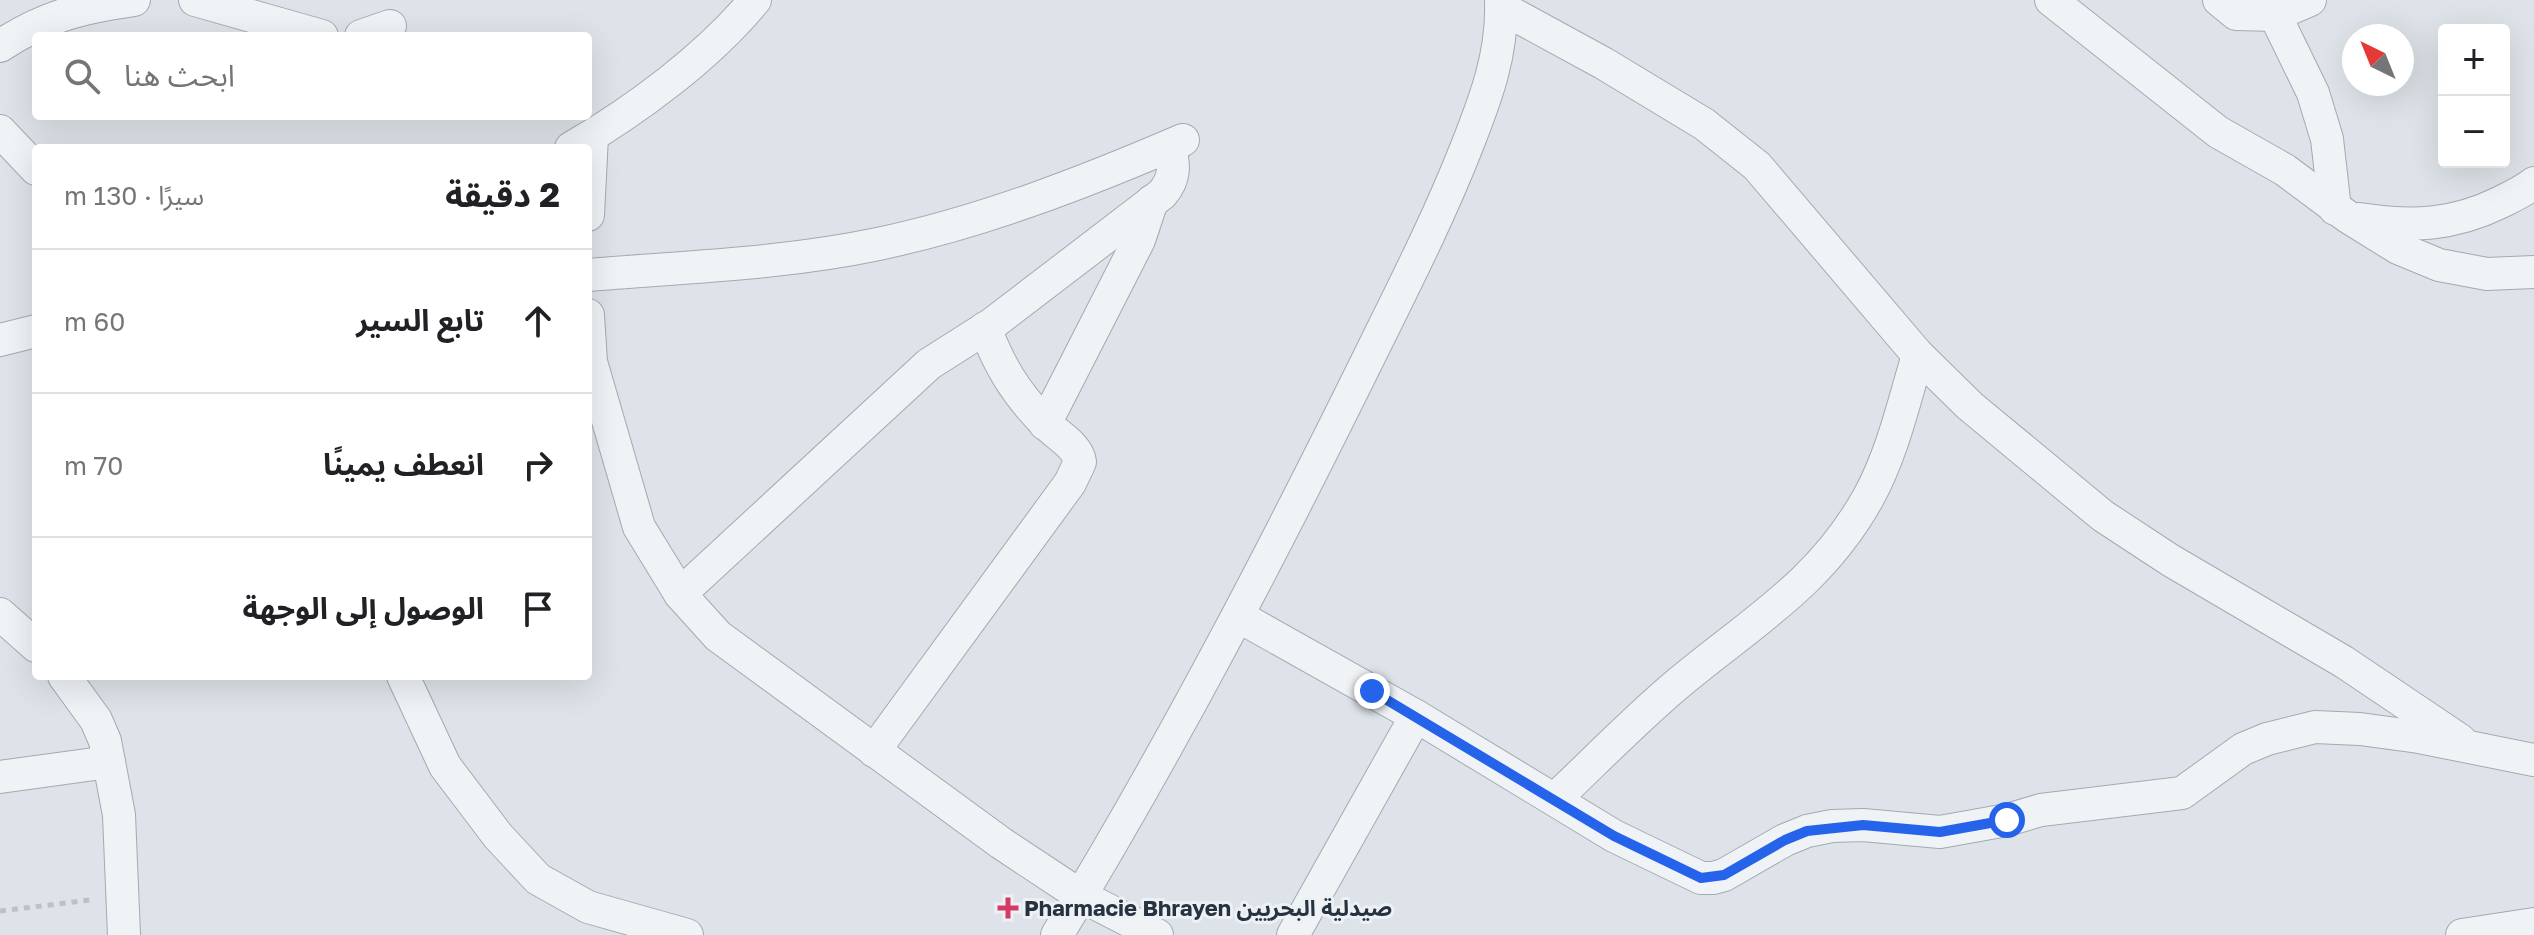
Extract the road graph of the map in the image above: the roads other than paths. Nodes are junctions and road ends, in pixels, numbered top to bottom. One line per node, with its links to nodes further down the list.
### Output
1 (134, 0): 10 (street)
2 (195, 0): 9 (street)
3 (755, 0): 12 (street)
4 (2051, 0): 16 (street)
5 (2219, 0): 8 (street)
6 (2310, 0): 8 (street)
7 (1502, 4): 22 (street); 27 (street)
8 (2275, 15): 16 (street)
9 (308, 32)
10 (0, 46)
11 (0, 131): 13 (street)
12 (582, 142)
13 (32, 165)
14 (2534, 183): 16 (street)
15 (1152, 201): 18 (street); 19 (street); 24 (street)
16 (2342, 213): 17 (street)
17 (2534, 272)
18 (592, 275)
19 (985, 328): 24 (street); 25 (street)
20 (32, 332): 21 (street)
21 (0, 340)
22 (1918, 355): 32 (street); 37 (street)
23 (592, 365): 25 (street)
24 (1045, 424): 33 (street)
25 (680, 594): 33 (street)
26 (0, 614): 28 (street)
27 (1238, 616): 31 (street); 38 (street)
28 (32, 642)
29 (67, 680): 35 (street)
30 (405, 680): 41 (street)
31 (1416, 716): 37 (street); 44 (street)
32 (2469, 745): 34 (street); 37 (street)
33 (874, 751): 38 (street)
34 (2534, 760)
35 (109, 762): 36 (street); 40 (street)
36 (0, 777)
37 (1555, 799)
38 (1081, 896): 42 (street); 43 (street)
39 (2534, 924): 45 (street)
40 (124, 935)
41 (687, 935)
42 (1057, 935)
43 (1157, 935)
44 (1293, 935)
45 (2462, 935)

